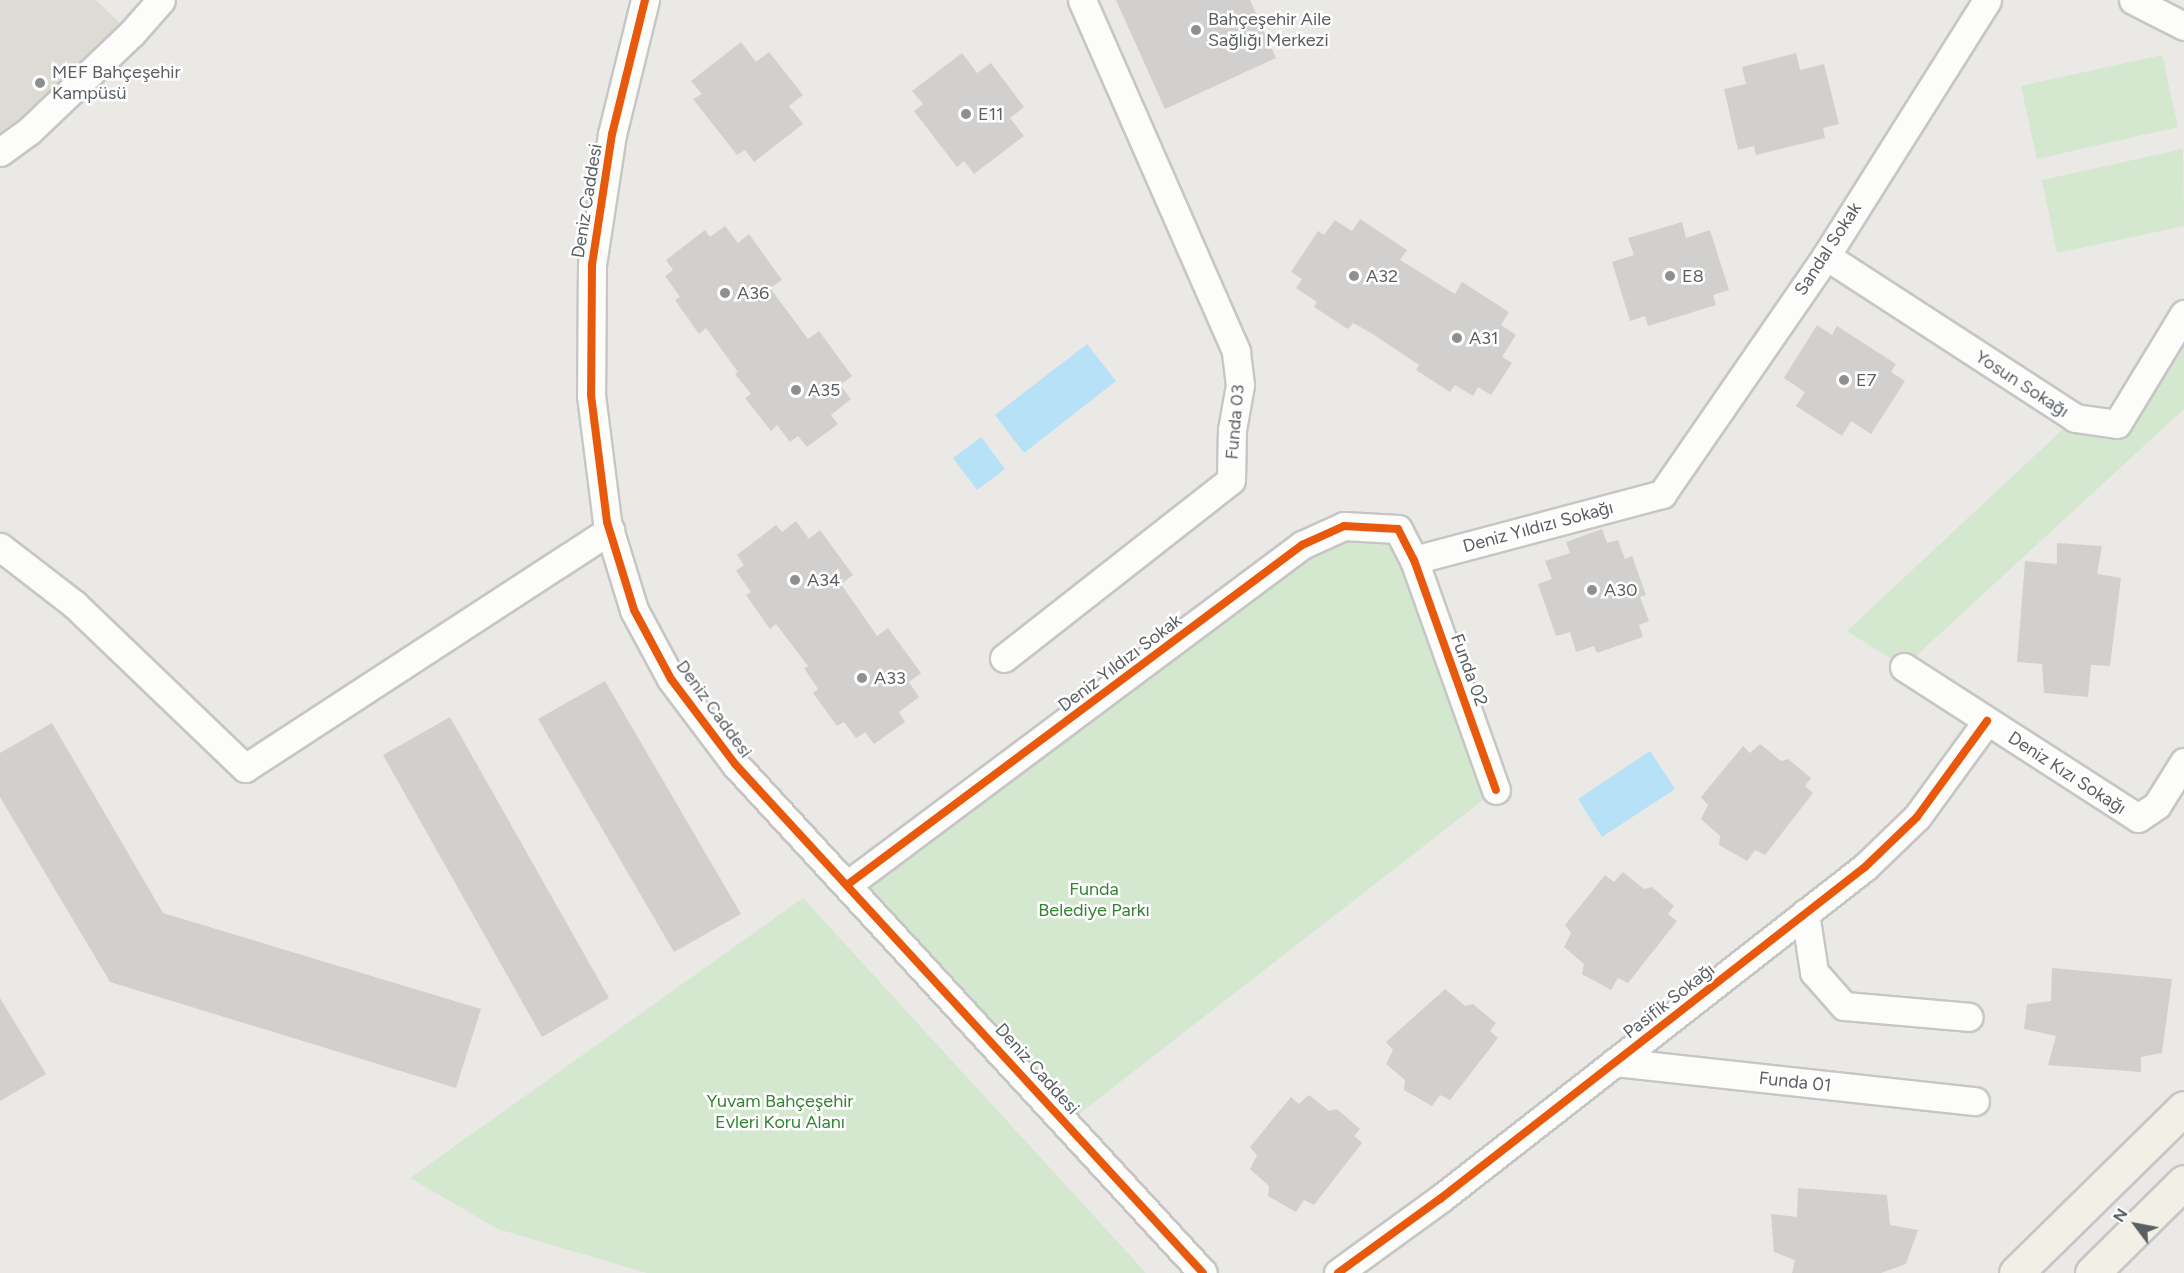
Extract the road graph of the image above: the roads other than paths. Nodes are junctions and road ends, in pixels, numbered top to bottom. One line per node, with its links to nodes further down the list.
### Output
1 (161, 0): 7 (street)
2 (645, 0): 11 (street, Deniz Caddesi)
3 (1082, 0): 14 (street, Funda 03)
4 (1987, 0): 8 (street, Sandal Sokak)
5 (2133, 0): 6 (street)
6 (2184, 26)
7 (0, 152)
8 (1826, 256): 9 (street, Yosun Sokağı); 10 (street, Sandal Sokak)
9 (2184, 314)
10 (1662, 494): 13 (street, Deniz Yıldızı Sokağı)
11 (610, 530): 12 (street); 19 (street, Deniz Caddesi)
12 (0, 547)
13 (1414, 560): 18 (street, Funda 02); 19 (street, Deniz Yıldızı Sokak)
14 (1004, 658)
15 (1904, 667): 16 (street, Deniz Kızı Sokağı)
16 (1987, 721): 17 (street, Deniz Kızı Sokağı); 20 (street, Pasifik Sokağı)
17 (2184, 762)
18 (1496, 790)
19 (847, 885): 26 (street, Deniz Caddesi)
20 (1805, 914): 21 (street); 22 (street, Pasifik Sokağı)
21 (1969, 1017)
22 (1615, 1062): 23 (street, Funda 01); 27 (street, Pasifik Sokağı)
23 (1975, 1101)
24 (2184, 1108): 28 (main road)
25 (2184, 1182): 29 (main road)
26 (1203, 1273)
27 (1338, 1273)
28 (2016, 1273)
29 (2092, 1273)

